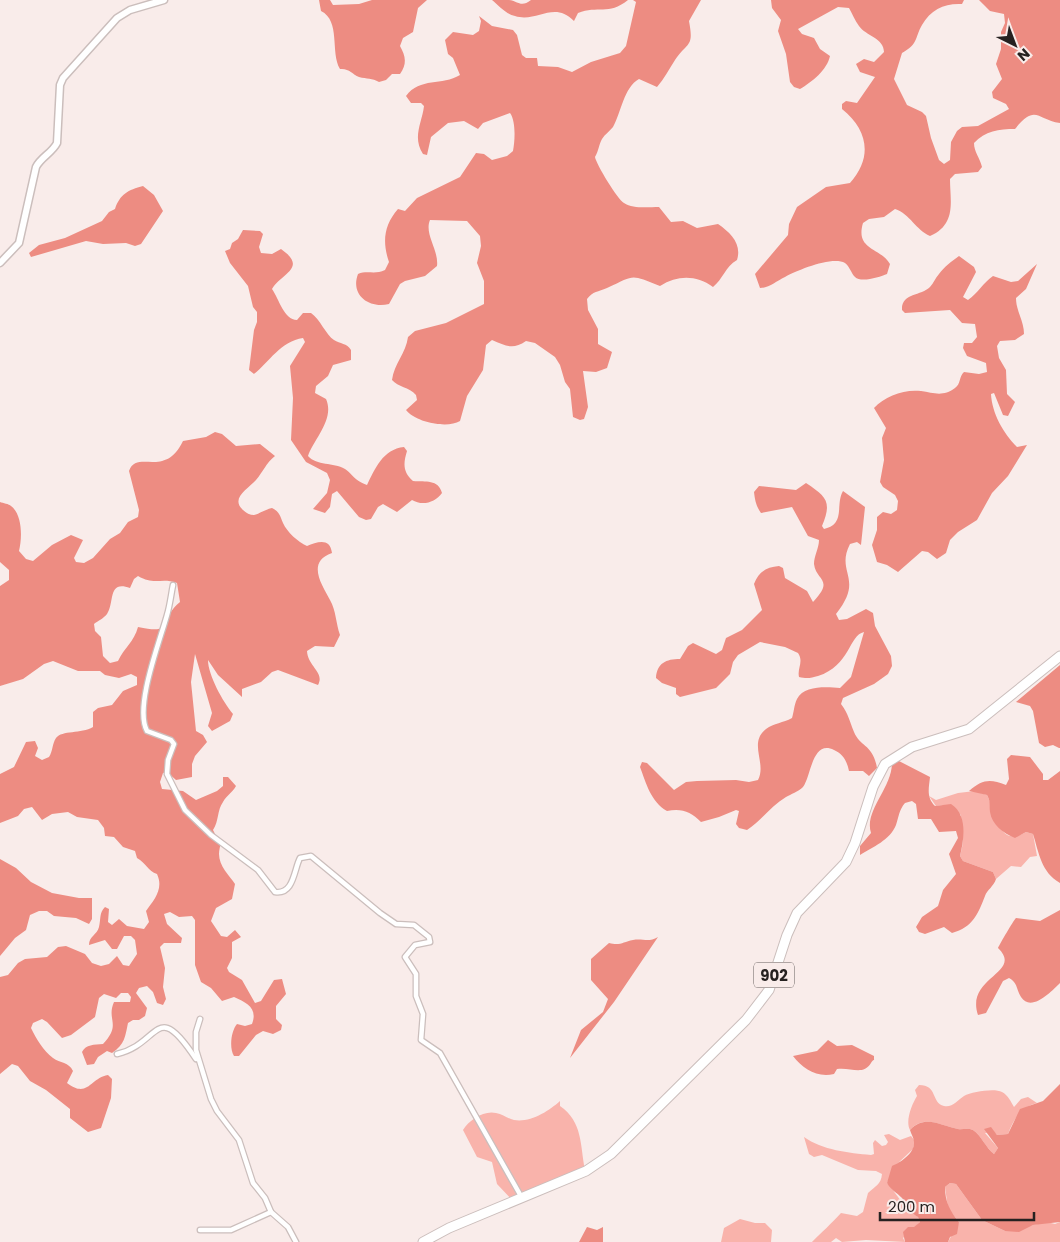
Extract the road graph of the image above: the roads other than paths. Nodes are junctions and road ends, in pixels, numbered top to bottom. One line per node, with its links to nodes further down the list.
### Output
1 (164, 0): 2 (street)
2 (0, 263)
3 (172, 585): 8 (street)
4 (1060, 656): 8 (highway, 902)
5 (200, 1019): 7 (street)
6 (117, 1054): 7 (street)
7 (199, 1062): 9 (street)
8 (522, 1198): 12 (highway, 902)
9 (271, 1212): 10 (street); 11 (street)
10 (200, 1230)
11 (296, 1242)
12 (423, 1242)

